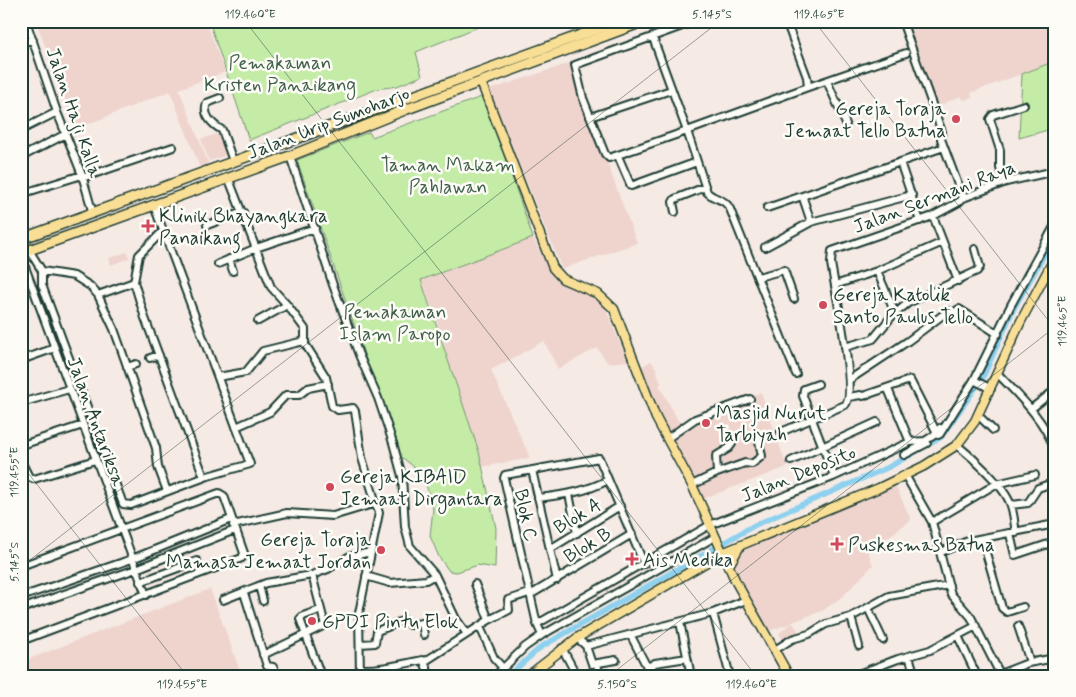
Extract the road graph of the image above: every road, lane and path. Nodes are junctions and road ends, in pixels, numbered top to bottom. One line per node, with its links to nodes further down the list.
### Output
1 (26, 21): 8 (street, Jalan Haji Kalla)
2 (618, 21): 10 (highway, Jalan Urip Sumoharjo)
3 (645, 21): 10 (highway, Jalan Urip Sumoharjo)
4 (696, 21): 7 (street)
5 (786, 21): 14 (street)
6 (902, 21): 25 (street)
7 (653, 38): 15 (street); 19 (street)
8 (33, 40): 9 (street); 18 (street, Jalan Haji Kalla)
9 (21, 42)
10 (550, 51): 13 (highway, Jalan Urip Sumoharjo); 29 (highway, Jalan Urip Sumoharjo)
11 (906, 53): 12 (street)
12 (827, 81): 14 (street); 20 (street)
13 (481, 82): 26 (highway, Jalan Urip Sumoharjo); 109 (main road)
14 (808, 87): 22 (street)
15 (671, 90): 19 (street); 22 (street)
16 (220, 98): 29 (street)
17 (1024, 105): 35 (street)
18 (57, 112): 21 (street); 23 (street, Jalan Haji Kalla)
19 (590, 117): 27 (street)
20 (846, 124)
21 (21, 130)
22 (687, 131): 27 (street); 30 (street)
23 (66, 134): 28 (street); 33 (street, Jalan Haji Kalla)
24 (173, 147): 33 (street)
25 (944, 147): 31 (street); 40 (street)
26 (290, 156): 34 (highway, Jalan Urip Sumoharjo); 51 (street)
27 (618, 156): 30 (street)
28 (21, 157)
29 (233, 161): 45 (highway, Jalan Urip Sumoharjo)
30 (697, 162): 36 (street)
31 (900, 162): 38 (street); 39 (street)
32 (1055, 171): 35 (street, Jalan Sermani Raya)
33 (82, 176): 37 (street); 45 (street, Jalan Haji Kalla)
34 (228, 177): 41 (highway, Jalan Urip Sumoharjo); 43 (street)
35 (1006, 182): 40 (street, Jalan Sermani Raya)
36 (705, 187): 44 (street); 67 (street)
37 (21, 194)
38 (912, 195): 47 (street); 48 (street)
39 (804, 196): 42 (street); 48 (street)
40 (963, 198): 46 (street, Jalan Sermani Raya)
41 (154, 206): 52 (street); 58 (highway, Jalan Urip Sumoharjo)
42 (768, 208)
43 (243, 212): 49 (street); 56 (street)
44 (675, 212)
45 (93, 214): 53 (highway, Jalan Urip Sumoharjo)
46 (933, 216): 47 (street, Jalan Sermani Raya); 54 (street)
47 (920, 221): 70 (street, Jalan Sermani Raya)
48 (811, 222): 55 (street)
49 (207, 224)
50 (1055, 226): 76 (street)
51 (315, 228): 56 (street); 160 (street)
52 (163, 231): 69 (street); 87 (street)
53 (21, 238)
54 (943, 242): 64 (street); 68 (street)
55 (765, 247)
56 (256, 248): 60 (street); 73 (street)
57 (974, 249): 68 (street)
58 (24, 253): 62 (street); 79 (street, Jalan Antariksa)
59 (1055, 256): 65 (main road)
60 (229, 259): 61 (street); 63 (street)
61 (218, 264)
62 (42, 271): 71 (street); 130 (street)
63 (233, 271)
64 (877, 271): 70 (street); 74 (street)
65 (1046, 274): 66 (street); 85 (main road)
66 (1055, 275)
67 (758, 277): 72 (street); 86 (street)
68 (958, 281): 74 (street)
69 (134, 282): 71 (street); 80 (street)
70 (835, 285): 78 (street, Jalan Sermani Raya)
71 (98, 295): 84 (street)
72 (794, 299)
73 (287, 305): 75 (street); 77 (street)
74 (895, 313): 78 (street)
75 (258, 320)
76 (998, 334): 88 (street); 89 (street)
77 (304, 340): 87 (street); 90 (street)
78 (845, 347): 88 (street, Jalan Sermani Raya)
79 (55, 348): 82 (street); 93 (street, Jalan Antariksa)
80 (159, 355): 81 (street); 125 (street)
81 (150, 358)
82 (21, 360)
83 (136, 364): 84 (street)
84 (127, 367): 130 (street)
85 (997, 373): 92 (main road); 99 (street)
86 (796, 374)
87 (218, 377): 104 (street)
88 (849, 380): 96 (street, Jalan Sermani Raya)
89 (976, 381): 92 (street); 107 (street)
90 (328, 384): 104 (street); 133 (street)
91 (818, 384): 101 (street)
92 (989, 388): 100 (main road)
93 (69, 389): 98 (street); 103 (street, Jalan Antariksa)
94 (888, 389): 96 (street); 107 (street); 110 (street)
95 (1055, 390): 99 (street)
96 (849, 396): 101 (street, Jalan Sermani Raya)
97 (750, 399): 109 (street)
98 (21, 403)
99 (1031, 410): 115 (street)
100 (978, 415): 105 (street); 113 (main road)
101 (811, 420): 106 (street); 114 (street)
102 (877, 422): 114 (street)
103 (83, 425): 112 (street); 117 (street, Jalan Antariksa)
104 (236, 427): 125 (street)
105 (993, 430)
106 (781, 432)
107 (938, 432): 110 (street, Jalan Deposito); 110 (street)
108 (758, 437): 121 (street)
109 (668, 438): 129 (main road)
110 (908, 443): 124 (street, Jalan Deposito)
111 (732, 444): 121 (street)
112 (22, 445)
113 (957, 445): 122 (main road); 128 (street)
114 (822, 448): 119 (street); 124 (street)
115 (1055, 450)
116 (599, 458): 120 (street, Blok C); 126 (street, Blok A)
117 (94, 460): 118 (street); 140 (street, Jalan Antariksa)
118 (21, 461)
119 (791, 461)
120 (532, 470): 132 (street, Blok B); 171 (street, Blok C)
121 (717, 473): 129 (street)
122 (905, 475): 136 (street); 146 (main road)
123 (1035, 475): 128 (street)
124 (834, 476): 139 (street, Jalan Deposito)
125 (204, 477): 130 (street)
126 (608, 480): 131 (street); 135 (street, Blok A)
127 (1055, 482): 134 (street)
128 (996, 484): 134 (street); 136 (street)
129 (692, 485): 139 (main road)
130 (167, 491)
131 (569, 494): 132 (street); 141 (street)
132 (538, 498): 148 (street, Blok B)
133 (376, 502): 138 (street); 149 (street)
134 (1011, 505): 143 (street)
135 (620, 506): 141 (street, Blok A); 142 (street, Blok A)
136 (932, 522): 151 (street)
137 (1055, 524): 143 (street)
138 (233, 525): 140 (street); 153 (street); 158 (street); 172 (street)
139 (710, 525): 144 (main road); 155 (street, Jalan Deposito)
140 (121, 530): 153 (street, Jalan Antariksa); 156 (street)
141 (577, 533): 148 (street, Blok A)
142 (632, 534): 155 (street, Blok A); 163 (street, Blok B)
143 (1013, 534): 145 (street); 147 (street)
144 (716, 538): 150 (main road); 192 (street)
145 (982, 539): 151 (street); 178 (street)
146 (742, 544): 150 (main road); 157 (main road)
147 (1054, 546): 152 (street)
148 (550, 548): 163 (street, Blok B)
149 (371, 552): 159 (street); 161 (street)
150 (721, 552): 157 (main road); 196 (main road)
151 (940, 552): 166 (street)
152 (1055, 556)
153 (132, 559): 158 (street, Jalan Antariksa); 162 (street)
154 (197, 561): 164 (street)
155 (644, 564): 186 (street, Jalan Deposito)
156 (21, 566)
157 (728, 567): 176 (main road)
158 (136, 569): 164 (street, Jalan Antariksa); 169 (street)
159 (312, 575): 168 (street); 181 (street)
160 (435, 575): 161 (street); 190 (street)
161 (366, 576): 199 (street)
162 (78, 577): 167 (street); 169 (street)
163 (557, 580): 171 (street, Blok B)
164 (140, 582): 172 (street, Jalan Antariksa)
165 (475, 584): 184 (street)
166 (949, 585): 179 (street); 188 (street)
167 (54, 586): 173 (street); 174 (street)
168 (259, 586): 170 (street); 177 (street)
169 (82, 588): 173 (street)
170 (244, 592): 175 (street); 204 (street)
171 (530, 594): 184 (street, Blok B); 186 (street, Blok C)
172 (146, 595): 198 (street)
173 (58, 596): 180 (street)
174 (21, 597)
175 (223, 600)
176 (746, 600): 182 (street); 203 (main road)
177 (263, 601)
178 (1023, 607)
179 (868, 608): 183 (street); 197 (street)
180 (21, 609)
181 (320, 610): 193 (street); 193 (street)
182 (713, 613): 185 (street); 225 (street)
183 (851, 618): 201 (street); 203 (street)
184 (489, 620): 187 (street)
185 (680, 622): 194 (street); 206 (street)
186 (537, 624): 192 (street, Blok C)
187 (480, 626): 190 (street); 213 (street)
188 (976, 626): 195 (street); 215 (street)
189 (1018, 626): 210 (street)
190 (467, 634): 209 (street)
191 (424, 635): 199 (street)
192 (542, 635): 213 (street)
193 (306, 636): 204 (street); 217 (street)
194 (631, 636): 200 (street); 212 (street)
195 (958, 636): 205 (street); 229 (street)
196 (577, 638): 200 (street); 202 (main road)
197 (883, 640)
198 (21, 641)
199 (360, 644): 214 (street)
200 (586, 646): 211 (street)
201 (859, 646)
202 (562, 648): 220 (main road); 221 (street)
203 (775, 650): 226 (main road)
204 (263, 655): 216 (street)
205 (909, 656): 227 (street); 228 (street)
206 (687, 658): 212 (street); 224 (street)
207 (1055, 658): 210 (street)
208 (616, 660): 211 (street)
209 (424, 662): 214 (street); 218 (street)
210 (1030, 662): 215 (street)
211 (597, 664): 222 (street)
212 (651, 666): 223 (street)
213 (503, 668): 219 (street)
214 (360, 672)
215 (1000, 675)
216 (277, 676)
217 (321, 676)
218 (430, 676)
219 (495, 676)
220 (528, 676)
221 (577, 676)
222 (600, 676)
223 (654, 676)
224 (691, 676)
225 (730, 676)
226 (789, 676)
227 (853, 676)
228 (915, 676)
229 (976, 676)

